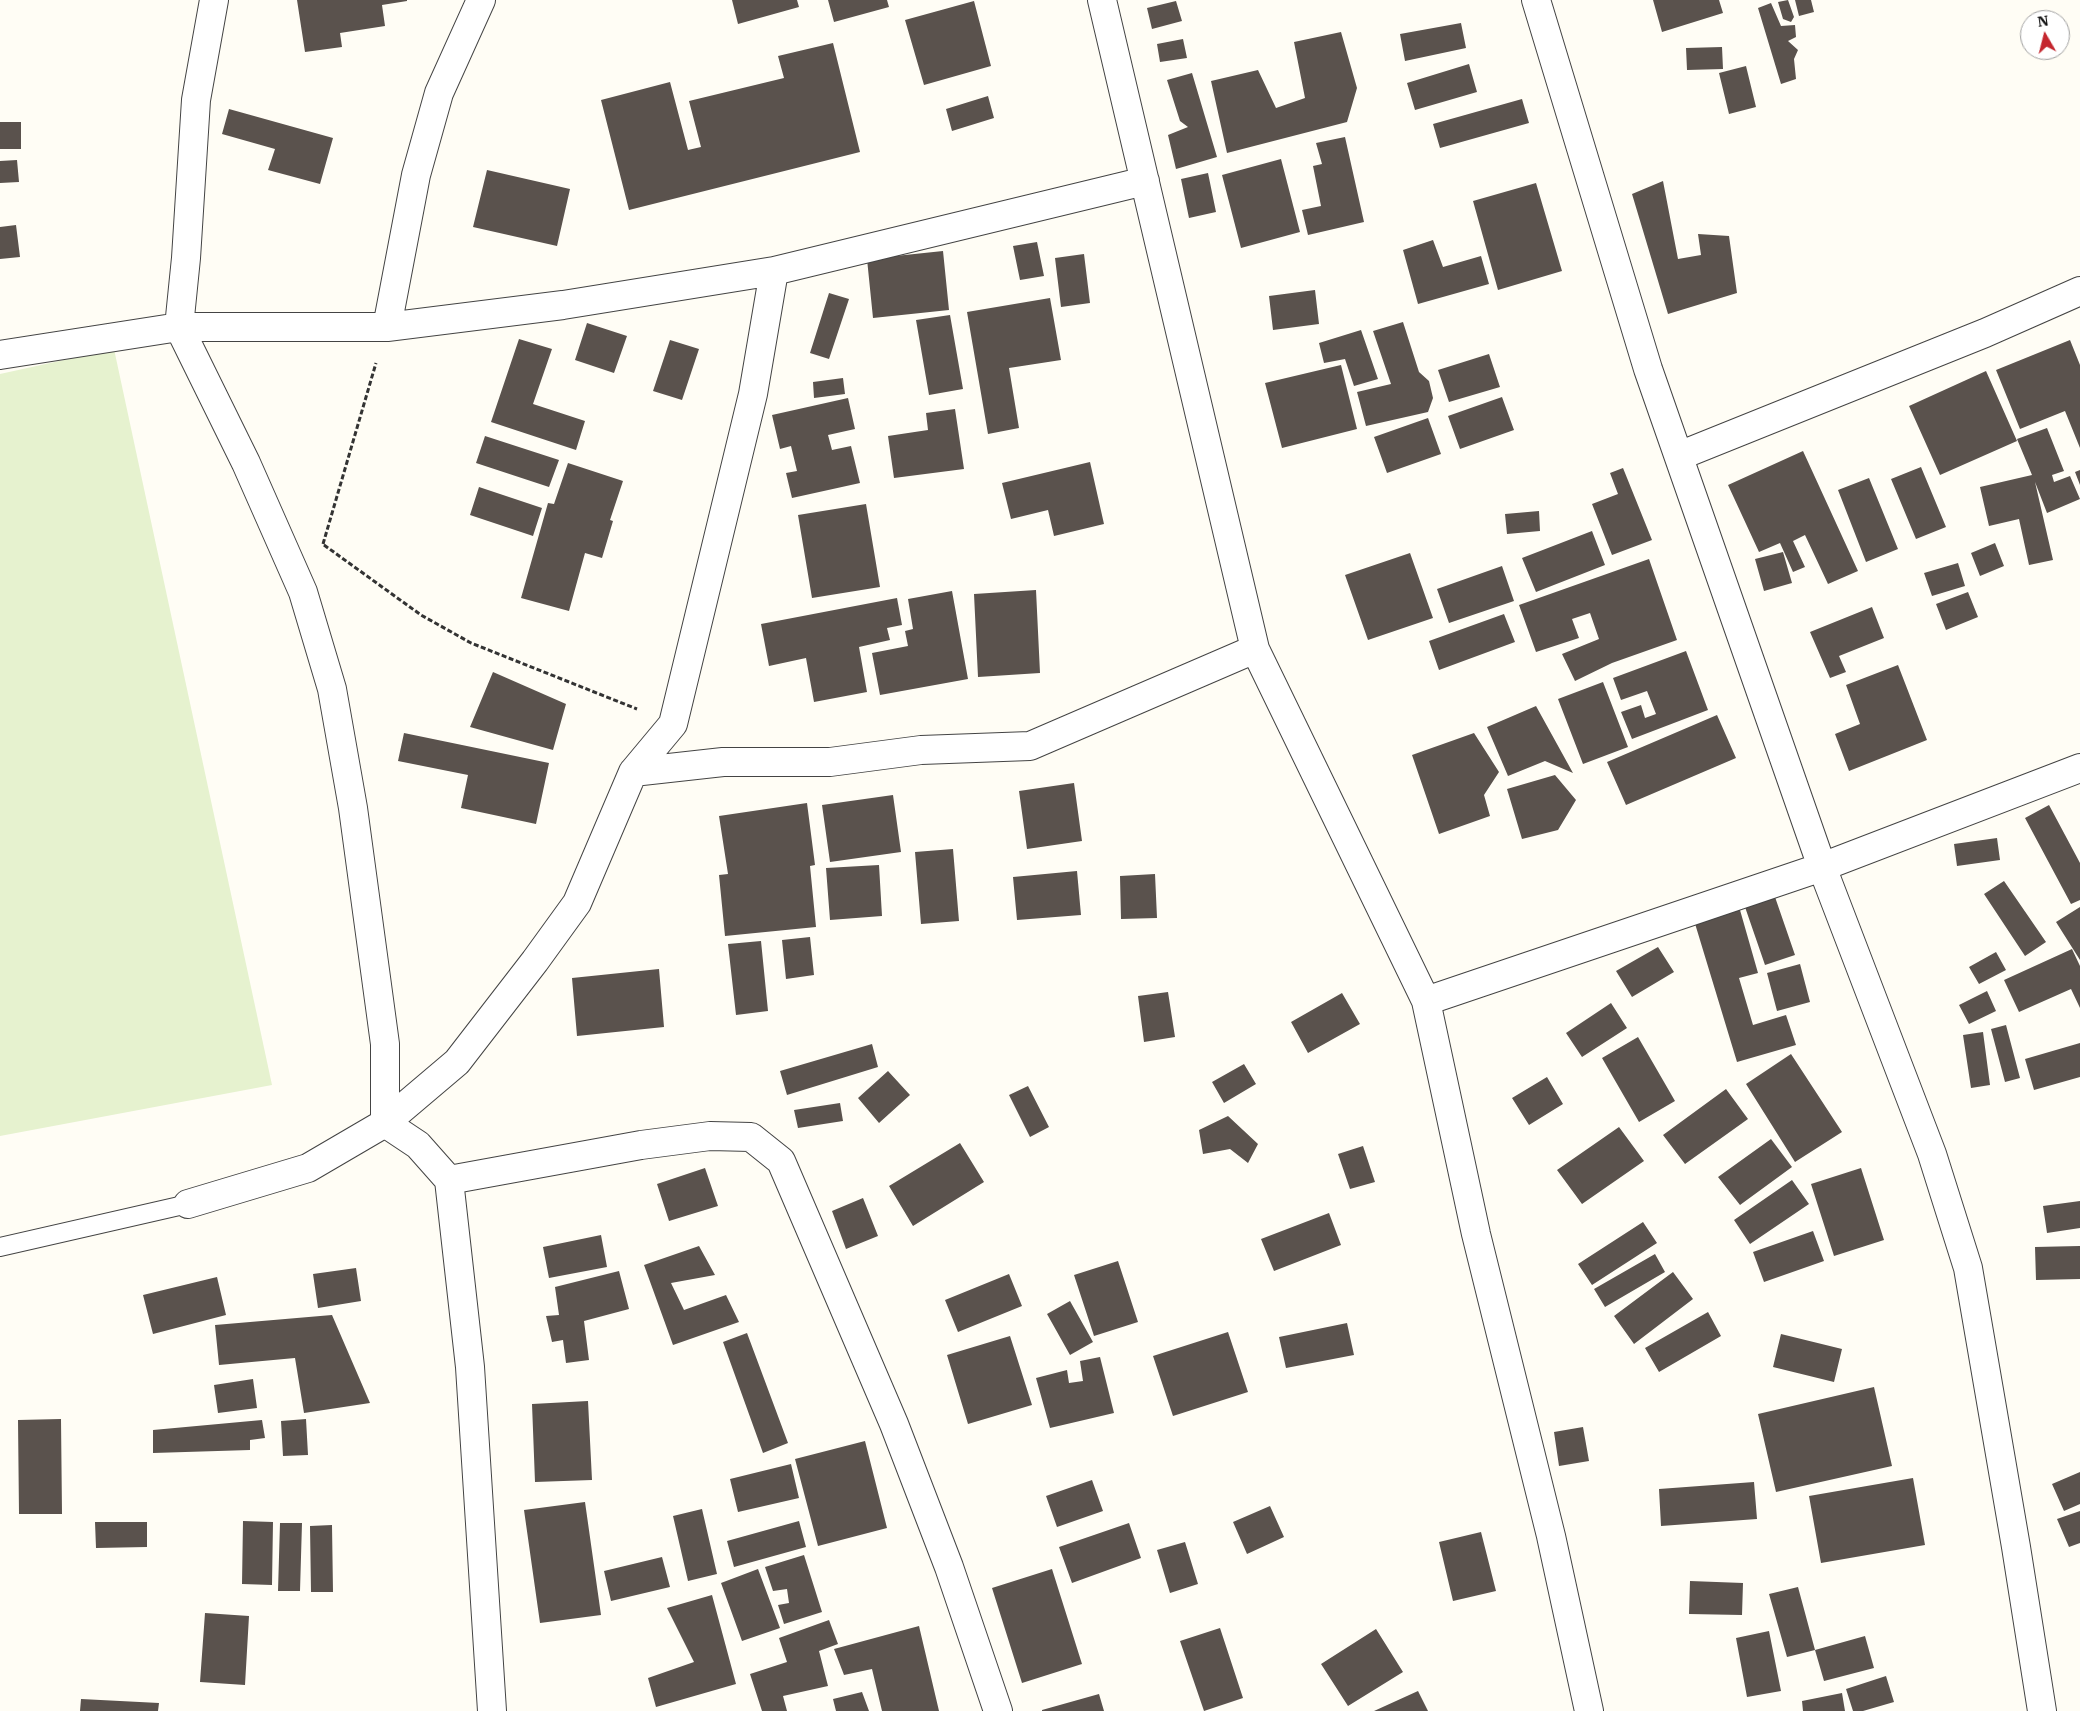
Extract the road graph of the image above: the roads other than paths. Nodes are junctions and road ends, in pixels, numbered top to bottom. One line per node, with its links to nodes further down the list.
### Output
1 (214, 0): 9 (street)
2 (481, 0): 8 (street)
3 (1102, 0): 5 (street)
4 (1536, 0): 11 (street)
5 (1145, 181): 6 (street); 12 (street)
6 (774, 271): 8 (street); 14 (street)
7 (2080, 291): 11 (street)
8 (387, 326): 9 (street)
9 (179, 327): 10 (street); 17 (street)
10 (0, 355)
11 (1679, 456): 15 (street)
12 (1255, 649): 14 (street); 16 (street)
13 (2080, 768): 15 (street)
14 (633, 772): 17 (street)
15 (1822, 866): 16 (street); 24 (street)
16 (1426, 1001): 23 (street)
17 (385, 1124): 18 (street); 19 (street)
18 (449, 1180): 21 (street); 22 (street)
19 (188, 1204): 20 (lane)
20 (0, 1247)
21 (492, 1711)
22 (998, 1711)
23 (1589, 1711)
24 (2042, 1711)

